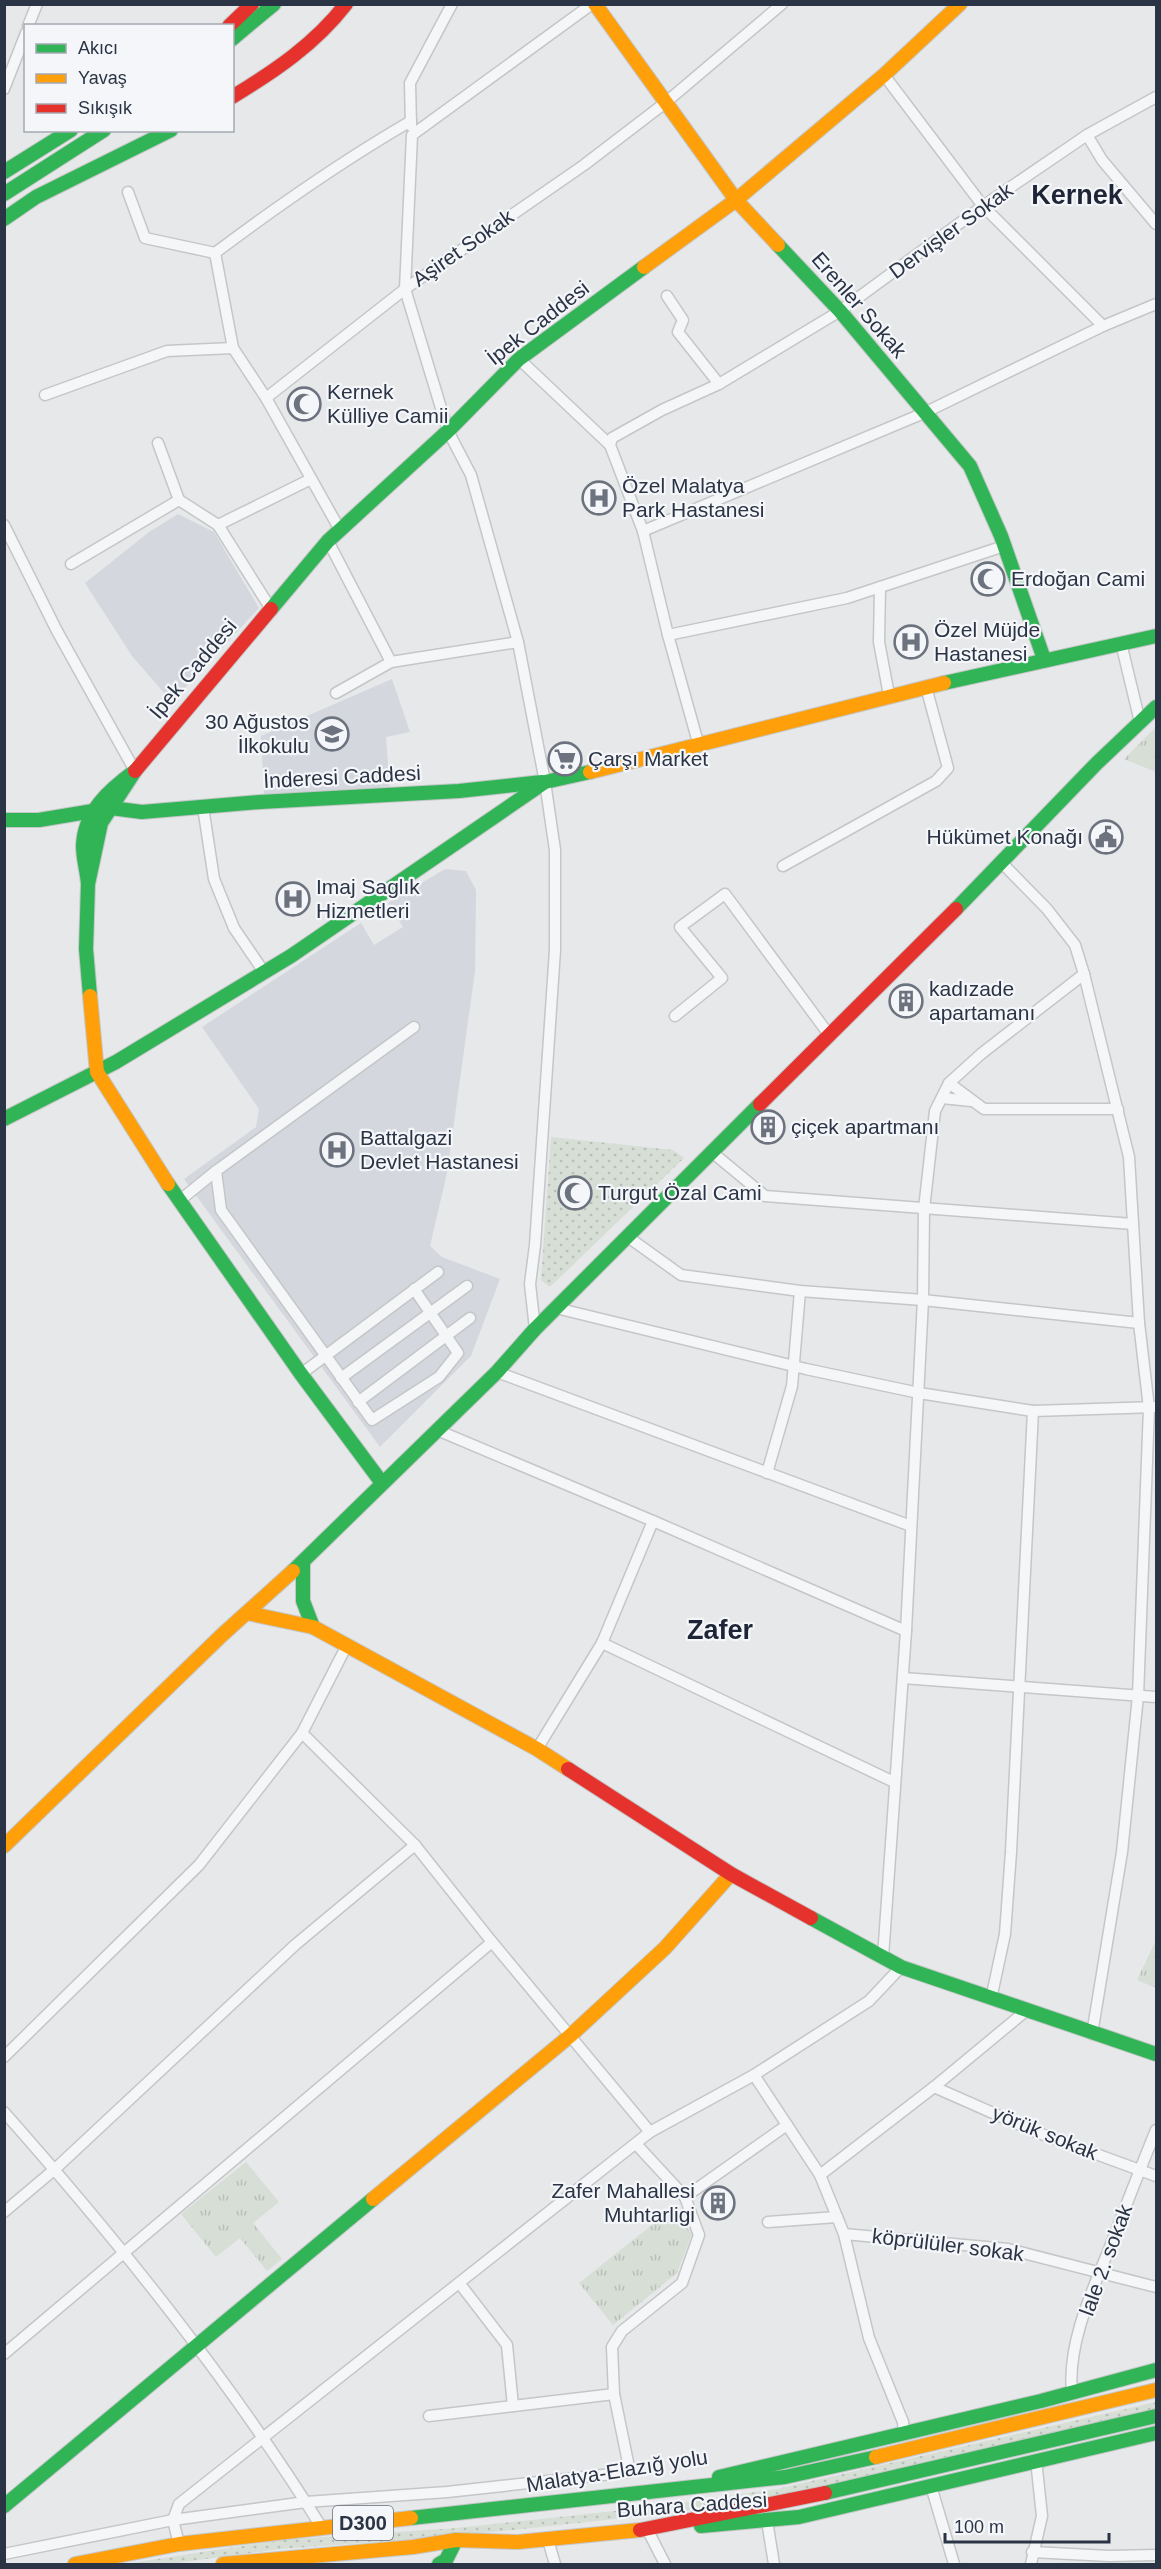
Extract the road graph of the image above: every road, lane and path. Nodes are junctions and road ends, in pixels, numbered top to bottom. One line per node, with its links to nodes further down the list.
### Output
1 (37, 4): 9 (street)
2 (252, 4): 10 (main road)
3 (274, 4): 11 (main road)
4 (346, 4): 15 (main road)
5 (452, 4): 18 (street)
6 (593, 4): 17 (main road, Erenler Sokak); 22 (street)
7 (782, 4): 17 (street, Aşiret Sokak)
8 (960, 4): 13 (main road, İpek Caddesi)
9 (29, 24)
10 (231, 24)
11 (234, 37)
12 (24, 38): 14 (street)
13 (884, 75): 27 (main road, İpek Caddesi); 28 (street)
14 (4, 89)
15 (234, 96)
16 (1156, 97): 23 (street, Dervişler Sokak)
17 (665, 104): 27 (main road, Erenler Sokak); 32 (street, Aşiret Sokak)
18 (411, 121): 22 (street); 31 (street)
19 (68, 132): 24 (main road)
20 (101, 132): 26 (main road)
21 (167, 132): 29 (main road)
22 (412, 135): 32 (street)
23 (1087, 135): 28 (street, Dervişler Sokak); 30 (street)
24 (4, 172)
25 (128, 192): 31 (street)
26 (4, 194)
27 (736, 200): 35 (main road, Erenler Sokak); 38 (main road, İpek Caddesi)
28 (983, 206): 35 (street, Dervişler Sokak); 36 (street)
29 (4, 219)
30 (1156, 224)
31 (215, 253): 37 (street)
32 (405, 289): 41 (street, Aşiret Sokak); 43 (street)
33 (667, 296): 39 (street)
34 (1156, 304): 36 (street)
35 (840, 311): 39 (street, Dervişler Sokak); 42 (main road, Erenler Sokak)
36 (1103, 326): 42 (street)
37 (233, 348): 40 (street); 41 (street)
38 (519, 359): 43 (main road, İpek Caddesi); 45 (street)
39 (719, 384): 45 (street, Dervişler Sokak)
40 (45, 395)
41 (266, 398): 46 (street)
42 (924, 413): 51 (street); 53 (main road, Erenler Sokak)
43 (448, 430): 50 (main road, İpek Caddesi); 59 (street)
44 (158, 443): 47 (street)
45 (610, 445): 51 (street)
46 (311, 479): 49 (street); 50 (street)
47 (179, 500): 49 (street); 54 (street)
48 (4, 525): 69 (street)
49 (218, 525): 56 (street)
50 (340, 530): 52 (main road, İpek Caddesi)
51 (643, 531): 57 (street)
52 (328, 540): 56 (main road, İpek Caddesi); 62 (street)
53 (1004, 546): 55 (street); 61 (main road, Erenler Sokak)
54 (71, 564)
55 (879, 587): 57 (street); 65 (street)
56 (271, 609): 69 (main road, İpek Caddesi)
57 (668, 635): 68 (street)
58 (1156, 636): 60 (main road)
59 (518, 642): 62 (street); 70 (street)
60 (1121, 643): 61 (main road); 67 (street)
61 (1044, 659): 63 (main road)
62 (391, 662): 64 (street)
63 (926, 687): 65 (main road); 76 (street)
64 (336, 693)
65 (889, 696): 68 (main road)
66 (1156, 707): 67 (main road)
67 (1140, 722): 75 (main road)
68 (699, 746): 70 (main road)
69 (135, 771): 72 (main road); 73 (main road)
70 (545, 782): 71 (main road, İnderesi Caddesi); 78 (main road); 104 (street)
71 (203, 807): 72 (main road, İnderesi Caddesi); 78 (street)
72 (111, 808): 73 (main road, İnderesi Caddesi); 77 (main road)
73 (93, 812): 74 (main road, İnderesi Caddesi); 77 (main road)
74 (4, 820)
75 (1002, 863): 79 (street); 82 (main road)
76 (783, 866)
77 (88, 885): 83 (main road)
78 (264, 972): 83 (main road)
79 (1084, 974): 84 (street); 87 (street)
80 (675, 1016): 82 (street)
81 (414, 1027): 90 (street)
82 (830, 1036): 89 (main road)
83 (97, 1072): 88 (main road); 91 (main road)
84 (949, 1083): 85 (street); 86 (street)
85 (942, 1098): 86 (street); 92 (street)
86 (973, 1102): 87 (street)
87 (1118, 1109): 93 (street)
88 (4, 1119)
89 (713, 1153): 92 (street); 94 (main road)
90 (216, 1171): 91 (street); 106 (street)
91 (179, 1201): 109 (main road)
92 (924, 1209): 93 (street); 99 (street)
93 (1133, 1224): 103 (street)
94 (628, 1237): 98 (street); 100 (main road)
95 (438, 1272): 97 (street)
96 (467, 1286): 101 (street)
97 (414, 1289): 101 (street); 106 (street)
98 (800, 1291): 99 (street); 107 (street)
99 (923, 1300): 103 (street); 111 (street)
100 (556, 1308): 104 (main road); 107 (street)
101 (430, 1313): 105 (street); 110 (street)
102 (470, 1318): 105 (street)
103 (1139, 1323): 113 (street)
104 (535, 1329): 108 (main road)
105 (447, 1336): 112 (street); 112 (street)
106 (325, 1355): 109 (street); 110 (street)
107 (793, 1366): 111 (street); 116 (street)
108 (497, 1372): 115 (main road); 116 (street)
109 (301, 1374): 117 (main road)
110 (341, 1378): 112 (street)
111 (919, 1393): 114 (street); 119 (street)
112 (358, 1402)
113 (1153, 1407): 114 (street); 128 (street)
114 (1033, 1411): 127 (street)
115 (437, 1431): 117 (main road); 118 (street)
116 (767, 1473): 119 (street)
117 (382, 1483): 120 (main road)
118 (653, 1521): 123 (street); 124 (street)
119 (911, 1526): 123 (street)
120 (303, 1562): 121 (main road); 122 (main road)
121 (248, 1613): 122 (main road); 134 (main road)
122 (313, 1626): 125 (main road)
123 (906, 1631): 126 (street)
124 (602, 1643): 131 (street); 132 (street)
125 (346, 1647): 130 (street); 131 (main road)
126 (903, 1678): 127 (street); 132 (street)
127 (1018, 1687): 128 (street); 139 (street)
128 (1138, 1696): 129 (street); 141 (street)
129 (1156, 1697)
130 (302, 1733): 133 (street); 144 (street)
131 (537, 1749): 135 (main road)
132 (894, 1782): 137 (street)
133 (415, 1845): 136 (street); 152 (street)
134 (4, 1846)
135 (731, 1874): 137 (main road); 142 (main road)
136 (492, 1942): 142 (street); 161 (street)
137 (883, 1957): 138 (main road)
138 (901, 1967): 139 (main road); 145 (street)
139 (992, 1999): 140 (main road)
140 (1027, 2010): 141 (main road); 146 (street)
141 (1092, 2034): 143 (main road)
142 (571, 2035): 150 (street); 165 (main road)
143 (1156, 2054)
144 (4, 2057)
145 (754, 2075): 148 (street); 150 (street)
146 (934, 2087): 153 (street, yörük sokak); 154 (street)
147 (4, 2112): 152 (street)
148 (786, 2125): 154 (street); 156 (street)
149 (1156, 2130): 153 (street, lale 2. sokak)
150 (650, 2132): 151 (street)
151 (636, 2144): 156 (street); 163 (street)
152 (55, 2169): 157 (street); 161 (street)
153 (1140, 2170): 155 (street, yörük sokak); 162 (street, lale 2. sokak)
154 (820, 2175): 158 (street)
155 (1156, 2176)
156 (685, 2198): 170 (street)
157 (4, 2212)
158 (837, 2217): 159 (street); 160 (street)
159 (768, 2222)
160 (844, 2234): 162 (street, köprülüler sokak); 175 (street)
161 (125, 2254): 165 (street); 166 (street)
162 (1100, 2272): 164 (street, köprülüler sokak); 169 (street, lale 2. sokak)
163 (460, 2284): 171 (street); 176 (street)
164 (1156, 2287)
165 (199, 2346): 176 (street); 181 (main road)
166 (4, 2354)
167 (1156, 2370): 169 (main road, Malatya-Elazığ yolu / D300)
168 (1156, 2390): 179 (main road)
169 (1072, 2393): 175 (main road, Malatya-Elazığ yolu / D300)
170 (614, 2394): 171 (street); 180 (street)
171 (513, 2406): 172 (street)
172 (429, 2416)
173 (1156, 2416): 185 (main road)
174 (1156, 2433): 177 (main road, Buhara Caddesi / D300)
175 (904, 2434): 179 (main road, Malatya-Elazığ yolu / D300)
176 (263, 2438): 180 (street); 182 (street)
177 (1036, 2460): 178 (main road, Buhara Caddesi / D300); 189 (street)
178 (931, 2486): 183 (main road, Buhara Caddesi / D300); 198 (street)
179 (653, 2491): 184 (main road, Malatya-Elazığ yolu / D300)
180 (306, 2502): 182 (street); 184 (street)
181 (4, 2506)
182 (173, 2520): 188 (street); 190 (street)
183 (767, 2521): 185 (main road, Buhara Caddesi / D300); 197 (street)
184 (322, 2528): 188 (main road, Malatya-Elazığ yolu / D300)
185 (647, 2529): 187 (main road, Buhara Caddesi / D300); 196 (street)
186 (456, 2540): 187 (main road, Buhara Caddesi / D300); 192 (main road); 194 (main road, Buhara Caddesi / D300)
187 (548, 2540): 195 (street)
188 (179, 2544): 193 (main road, Malatya-Elazığ yolu / D300)
189 (1032, 2552): 191 (street); 199 (street)
190 (4, 2554)
191 (1156, 2555)
192 (444, 2563)
193 (75, 2565)
194 (223, 2565)
195 (555, 2565)
196 (665, 2565)
197 (774, 2565)
198 (954, 2565)
199 (1031, 2565)

